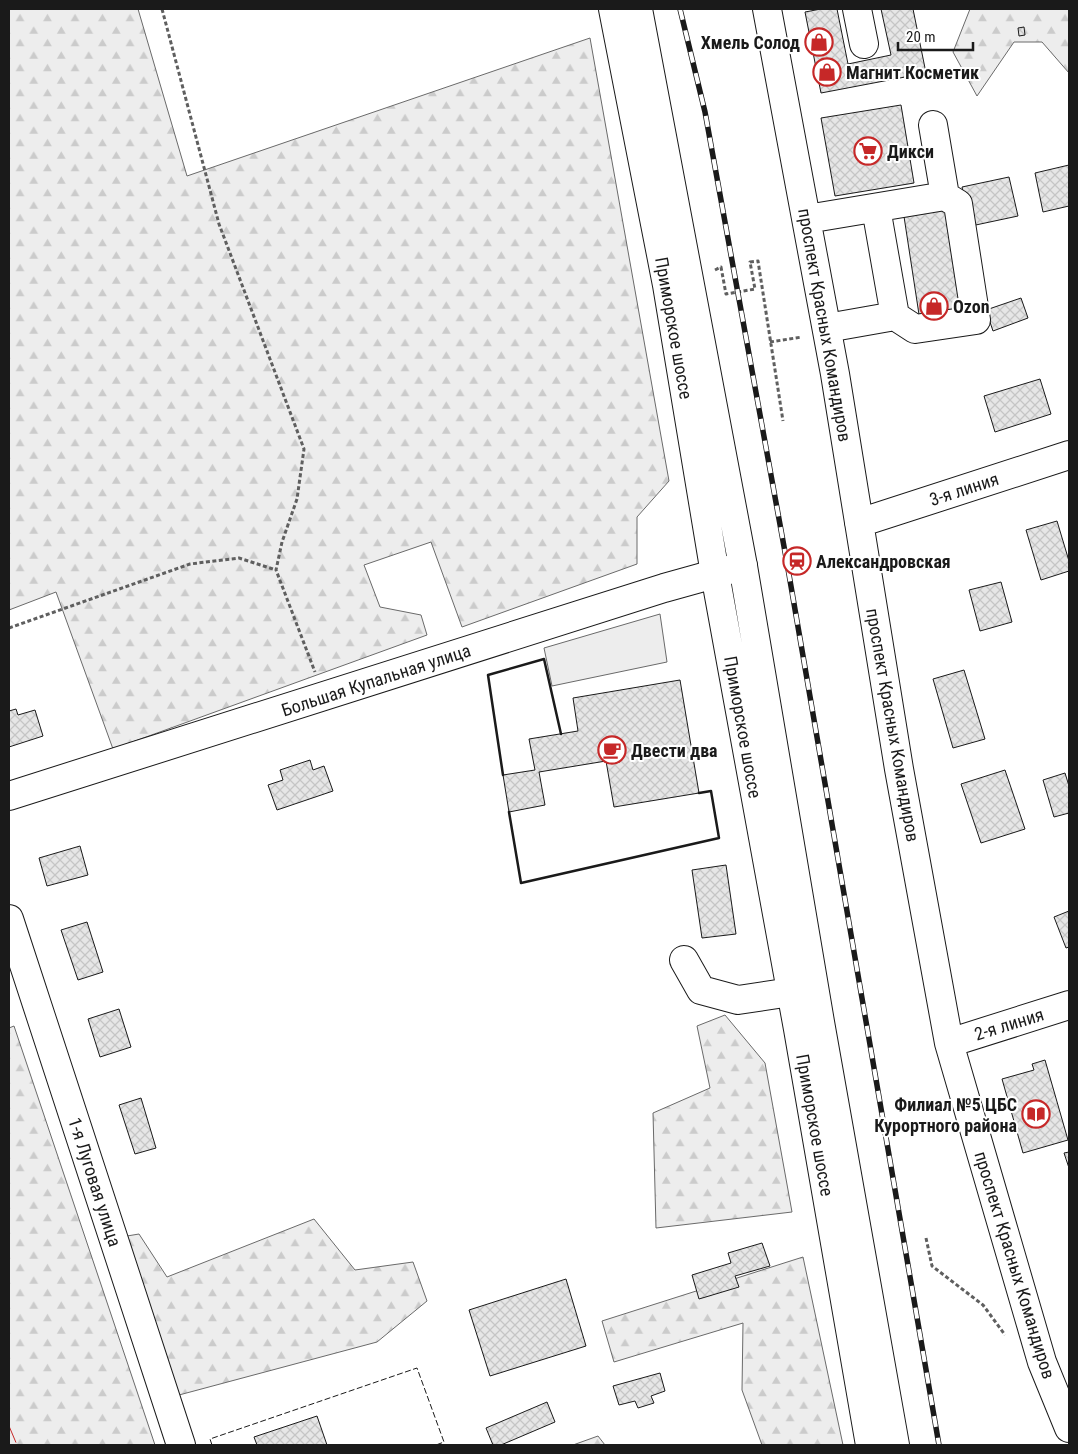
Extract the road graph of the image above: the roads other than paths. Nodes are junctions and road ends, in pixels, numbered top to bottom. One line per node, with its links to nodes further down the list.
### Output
1 (612, 9): 15 (main road, Приморское шоссе)
2 (638, 9): 14 (main road, Приморское шоссе)
3 (767, 9): 9 (main road, проспект Красных Командиров)
4 (857, 9): 5 (main road)
5 (864, 44)
6 (932, 125): 7 (main road)
7 (945, 196): 8 (main road); 10 (main road)
8 (876, 208): 9 (main road); 10 (main road)
9 (807, 220): 11 (main road, проспект Красных Командиров)
10 (895, 316): 11 (main road)
11 (817, 332): 13 (main road, проспект Красных Командиров)
12 (1069, 455): 13 (main road, 3-я линия)
13 (859, 523): 21 (main road, проспект Красных Командиров)
14 (743, 566): 15 (main road, Большая Купальная улица); 25 (main road, Приморское шоссе)
15 (715, 574): 16 (main road, Большая Купальная улица); 19 (main road, Приморское шоссе)
16 (9, 796)
17 (9, 919): 23 (main road, 1-я Луговая улица)
18 (684, 960): 19 (main road)
19 (791, 992): 24 (main road, Приморское шоссе)
20 (1069, 1005): 21 (main road, 2-я линия)
21 (949, 1043): 22 (main road, проспект Красных Командиров)
22 (1069, 1428)
23 (181, 1445)
24 (870, 1445)
25 (895, 1445)

